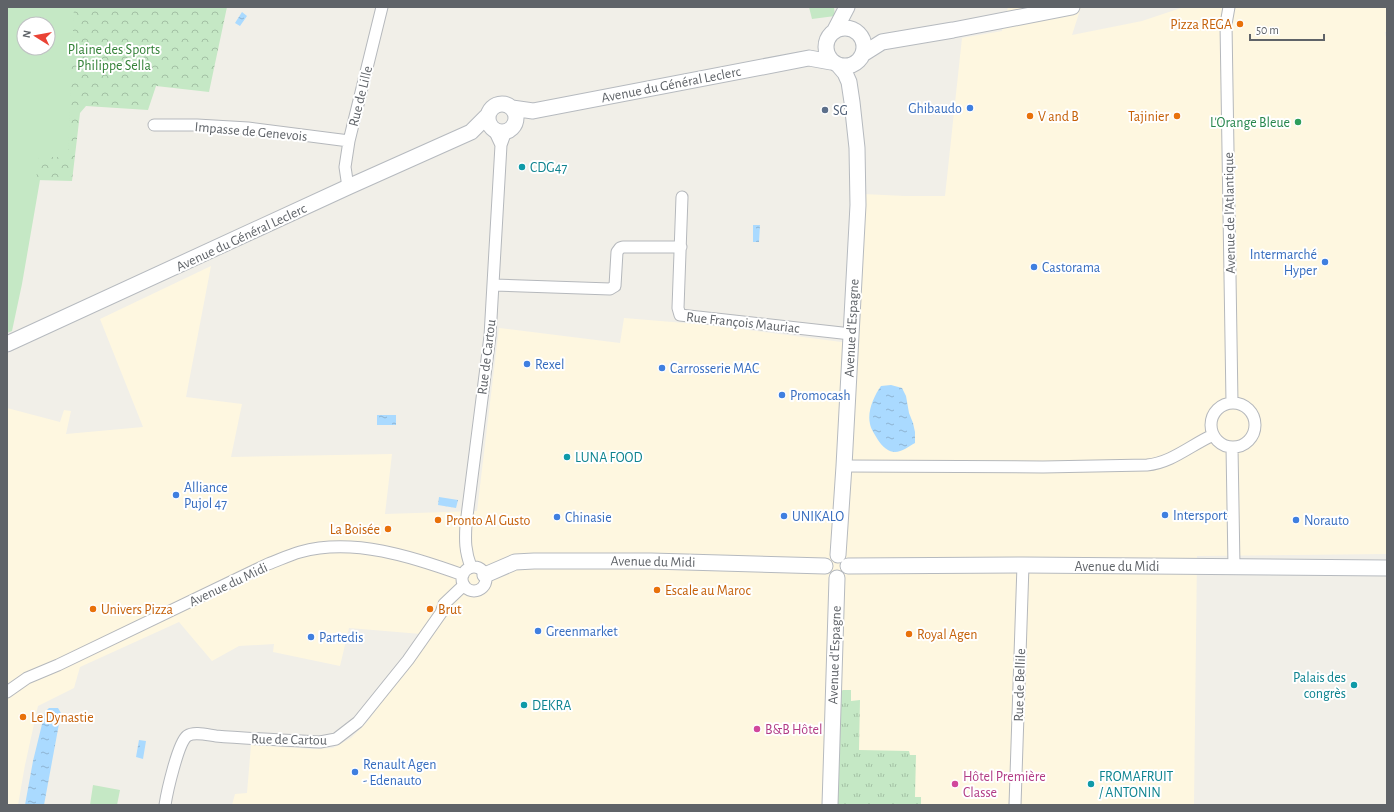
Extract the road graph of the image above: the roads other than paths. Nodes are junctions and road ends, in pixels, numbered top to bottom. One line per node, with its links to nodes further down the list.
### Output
1 (382, 7): 18 (street, Rue de Lille)
2 (847, 7): 7 (street); 8 (street)
3 (1072, 7): 9 (street)
4 (1220, 7): 6 (street, Avenue de l'Atlantique)
5 (1229, 7): 6 (street, Avenue de l'Atlantique)
6 (1226, 24): 25 (street, Avenue de l'Atlantique)
7 (859, 35): 8 (street); 9 (street); 10 (street)
8 (831, 36): 11 (street); 12 (street)
9 (882, 42): 10 (street)
10 (861, 57): 12 (street); 13 (street)
11 (808, 58): 12 (street, Avenue du Général Leclerc); 15 (street, Avenue du Général Leclerc)
12 (835, 64): 13 (street)
13 (852, 102): 23 (street, Avenue d'Espagne)
14 (512, 108): 15 (street, Avenue du Général Leclerc); 17 (street); 17 (street, Avenue du Général Leclerc)
15 (533, 111): 17 (street, Avenue du Général Leclerc)
16 (154, 125): 18 (street, Impasse de Genevois)
17 (499, 129): 19 (street, Avenue du Général Leclerc); 22 (street, Rue de Cartou)
18 (349, 141): 19 (street, Rue de Lille)
19 (348, 187): 24 (street, Avenue du Général Leclerc)
20 (682, 197): 21 (street, Rue François Mauriac)
21 (681, 247): 22 (street); 23 (street, Rue François Mauriac)
22 (494, 286): 35 (street, Rue de Cartou)
23 (851, 334): 28 (street, Avenue d'Espagne)
24 (7, 344)
25 (1232, 402): 26 (street); 27 (street)
26 (1213, 434): 27 (street); 28 (street)
27 (1232, 447): 32 (street)
28 (844, 466): 29 (street, Avenue d'Espagne)
29 (843, 560): 30 (street, Avenue du Midi); 31 (street); 36 (street)
30 (1023, 565): 32 (street, Avenue du Midi); 40 (street, Rue de Bellile)
31 (825, 566): 34 (street, Avenue du Midi); 36 (street)
32 (1234, 566): 33 (street, Avenue du Midi)
33 (1387, 568)
34 (485, 575): 35 (street); 35 (street)
35 (466, 576): 37 (street, Avenue du Midi); 38 (street, Rue de Cartou)
36 (837, 578): 39 (street, Avenue d'Espagne)
37 (7, 692)
38 (164, 805)
39 (830, 805)
40 (1015, 805)

